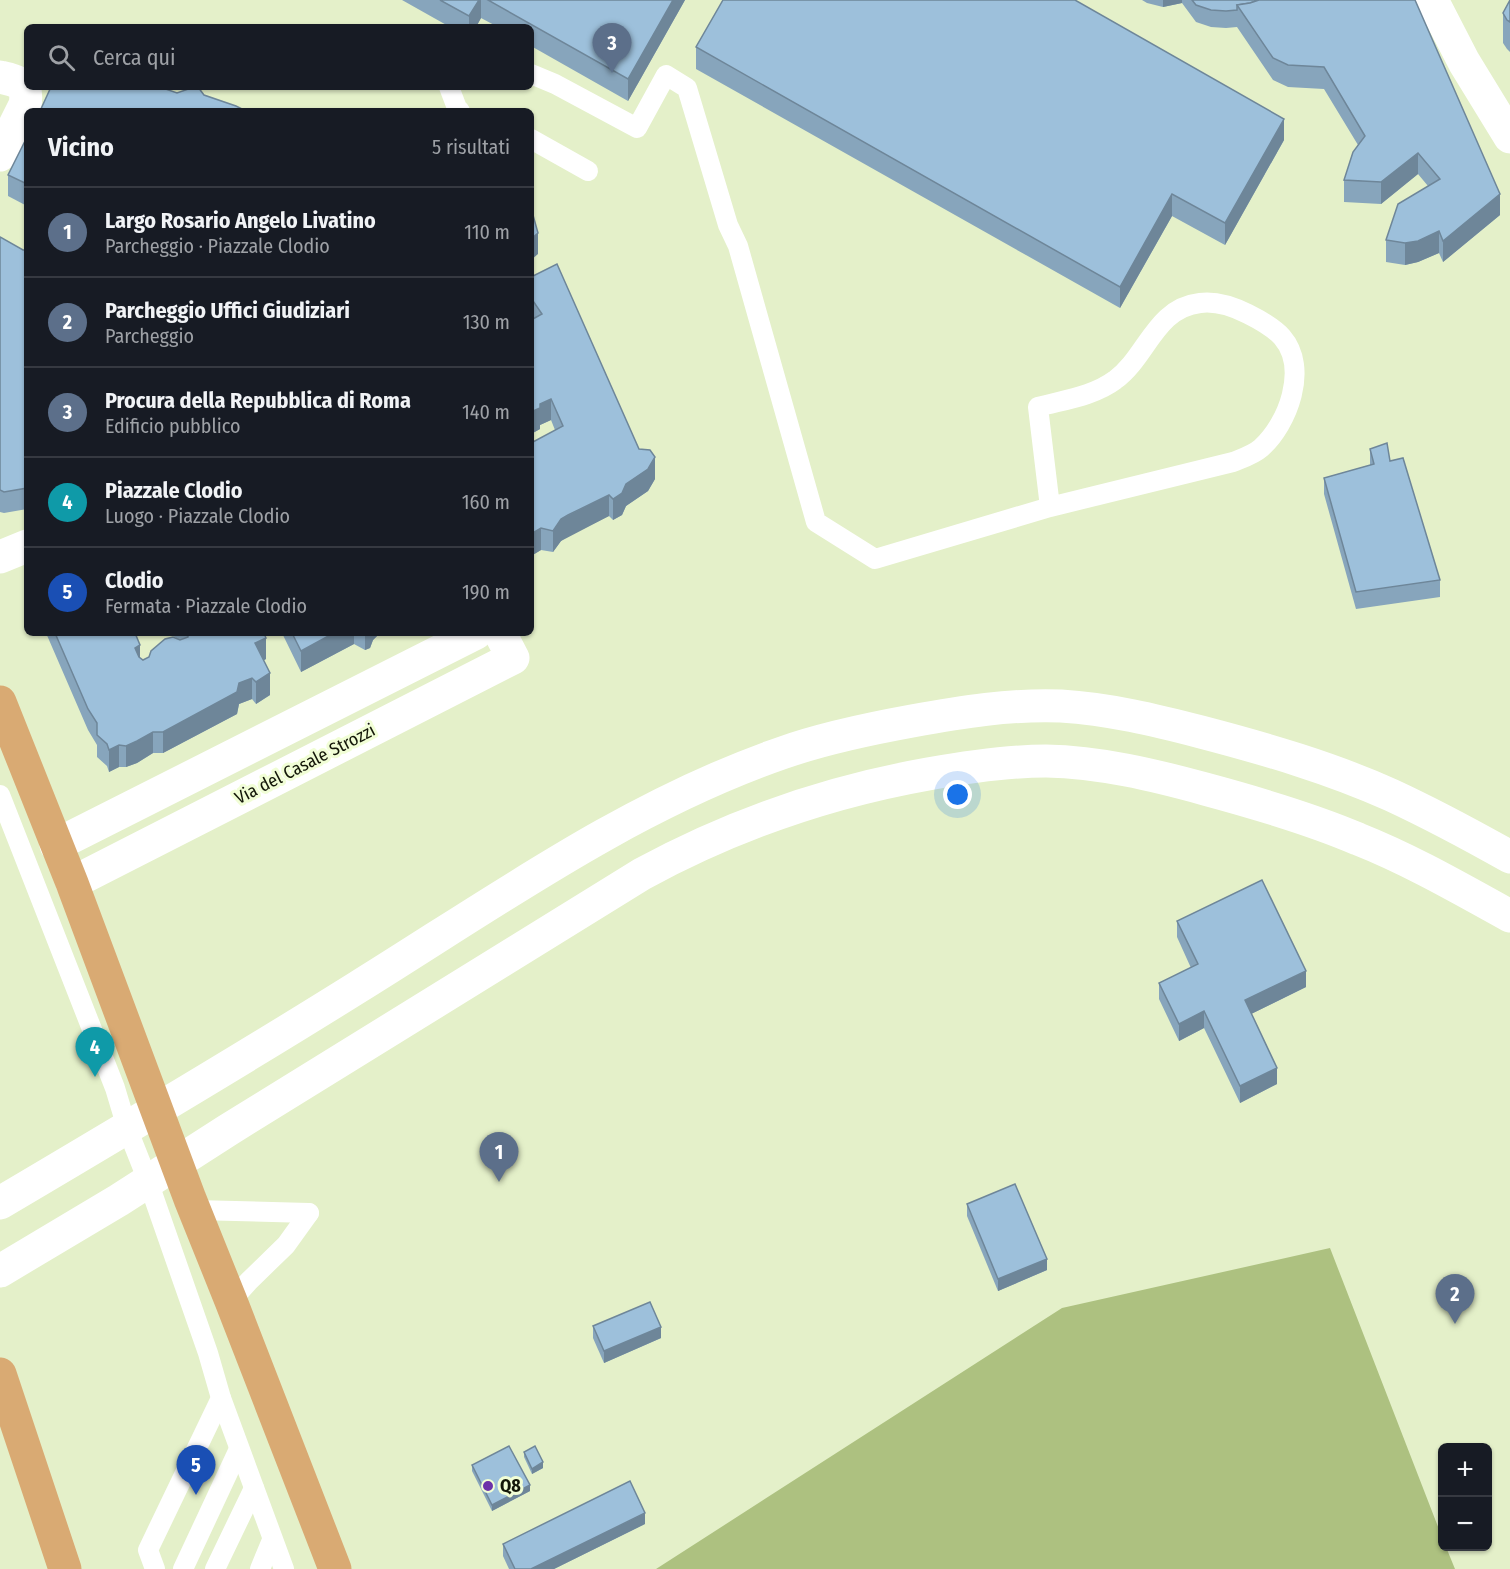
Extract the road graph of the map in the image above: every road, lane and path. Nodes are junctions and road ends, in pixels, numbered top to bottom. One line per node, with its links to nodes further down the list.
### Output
1 (1432, 0): 8 (main road)
2 (534, 75): 12 (lane)
3 (0, 77): 4 (main road)
4 (24, 88)
5 (25, 90): 10 (main road)
6 (450, 90): 7 (lane)
7 (457, 108)
8 (1510, 137)
9 (534, 141): 11 (lane)
10 (0, 155)
11 (588, 171)
12 (1050, 507): 12 (lane)
13 (24, 547): 14 (main road)
14 (0, 557)
15 (470, 636): 19 (main road)
16 (502, 636): 21 (main road, Via del Casale Strozzi)
17 (0, 702): 19 (main road)
18 (0, 795): 24 (lane)
19 (56, 845): 21 (main road)
20 (1510, 857): 23 (main road)
21 (72, 884): 23 (main road)
22 (1510, 916): 25 (main road)
23 (157, 1110): 24 (main road); 25 (main road)
24 (127, 1128): 26 (lane); 27 (main road)
25 (176, 1162): 26 (main road); 28 (main road)
26 (148, 1181): 29 (main road); 32 (lane)
27 (0, 1203)
28 (194, 1210): 30 (main road); 30 (lane)
29 (0, 1271)
30 (231, 1301): 42 (main road)
31 (0, 1374): 36 (main road)
32 (221, 1398): 33 (lane); 37 (lane)
33 (239, 1449): 34 (lane); 38 (lane)
34 (254, 1488): 35 (lane); 39 (lane)
35 (272, 1540): 40 (lane); 41 (lane)
36 (65, 1569)
37 (154, 1569)
38 (183, 1569)
39 (215, 1569)
40 (260, 1569)
41 (284, 1569)
42 (335, 1569)

